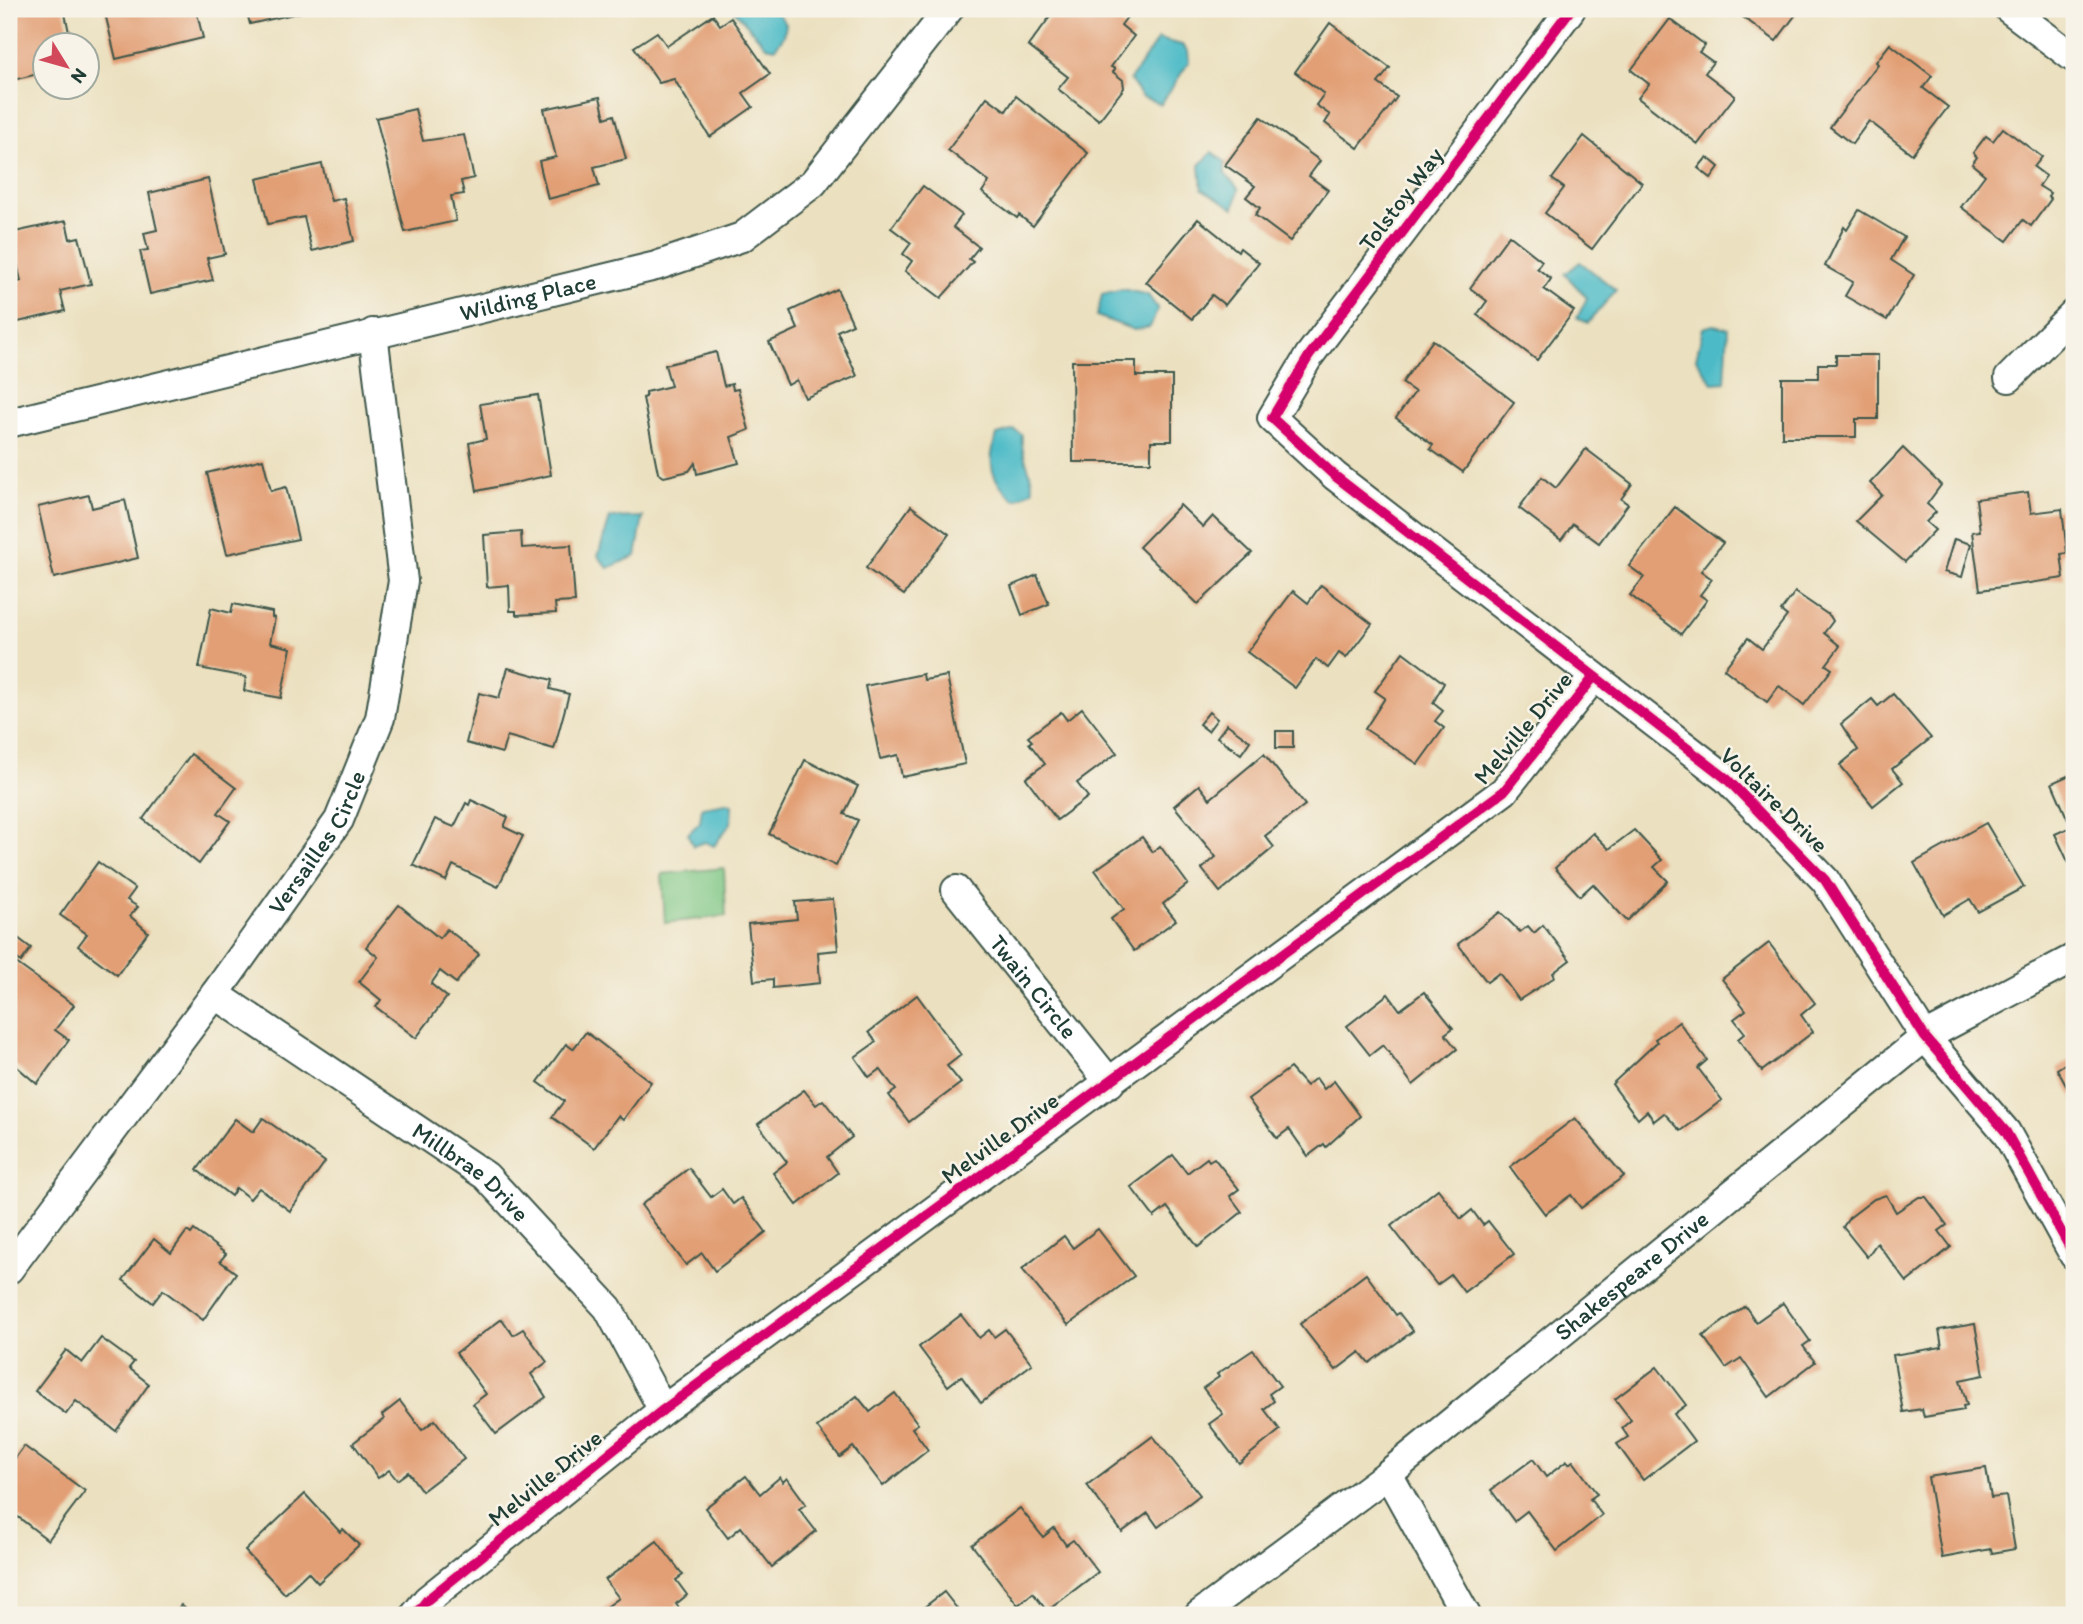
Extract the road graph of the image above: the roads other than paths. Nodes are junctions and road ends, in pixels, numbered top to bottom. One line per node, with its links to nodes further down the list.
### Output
1 (949, 9): 6 (street, Wilding Place)
2 (1570, 9): 8 (street, Tolstoy Way)
3 (2009, 9): 4 (street)
4 (2074, 58)
5 (2074, 313): 7 (street)
6 (373, 334): 9 (street, Wilding Place); 13 (street, Versailles Circle)
7 (2009, 378)
8 (1272, 418): 10 (street, Voltaire Drive)
9 (9, 423)
10 (1593, 677): 14 (street, Voltaire Drive); 15 (street, Melville Drive)
11 (956, 890): 15 (street, Twain Circle)
12 (2074, 958): 14 (street, Shakespeare Drive)
13 (215, 994): 17 (street, Versailles Circle); 18 (street, Millbrae Drive)
14 (1925, 1037): 16 (street, Voltaire Drive); 19 (street, Shakespeare Drive)
15 (1110, 1083): 18 (street, Melville Drive)
16 (2074, 1255)
17 (9, 1269)
18 (663, 1410): 20 (street, Melville Drive)
19 (1388, 1474): 21 (street, Shakespeare Drive); 22 (street)
20 (415, 1615)
21 (1199, 1615)
22 (1466, 1615)

